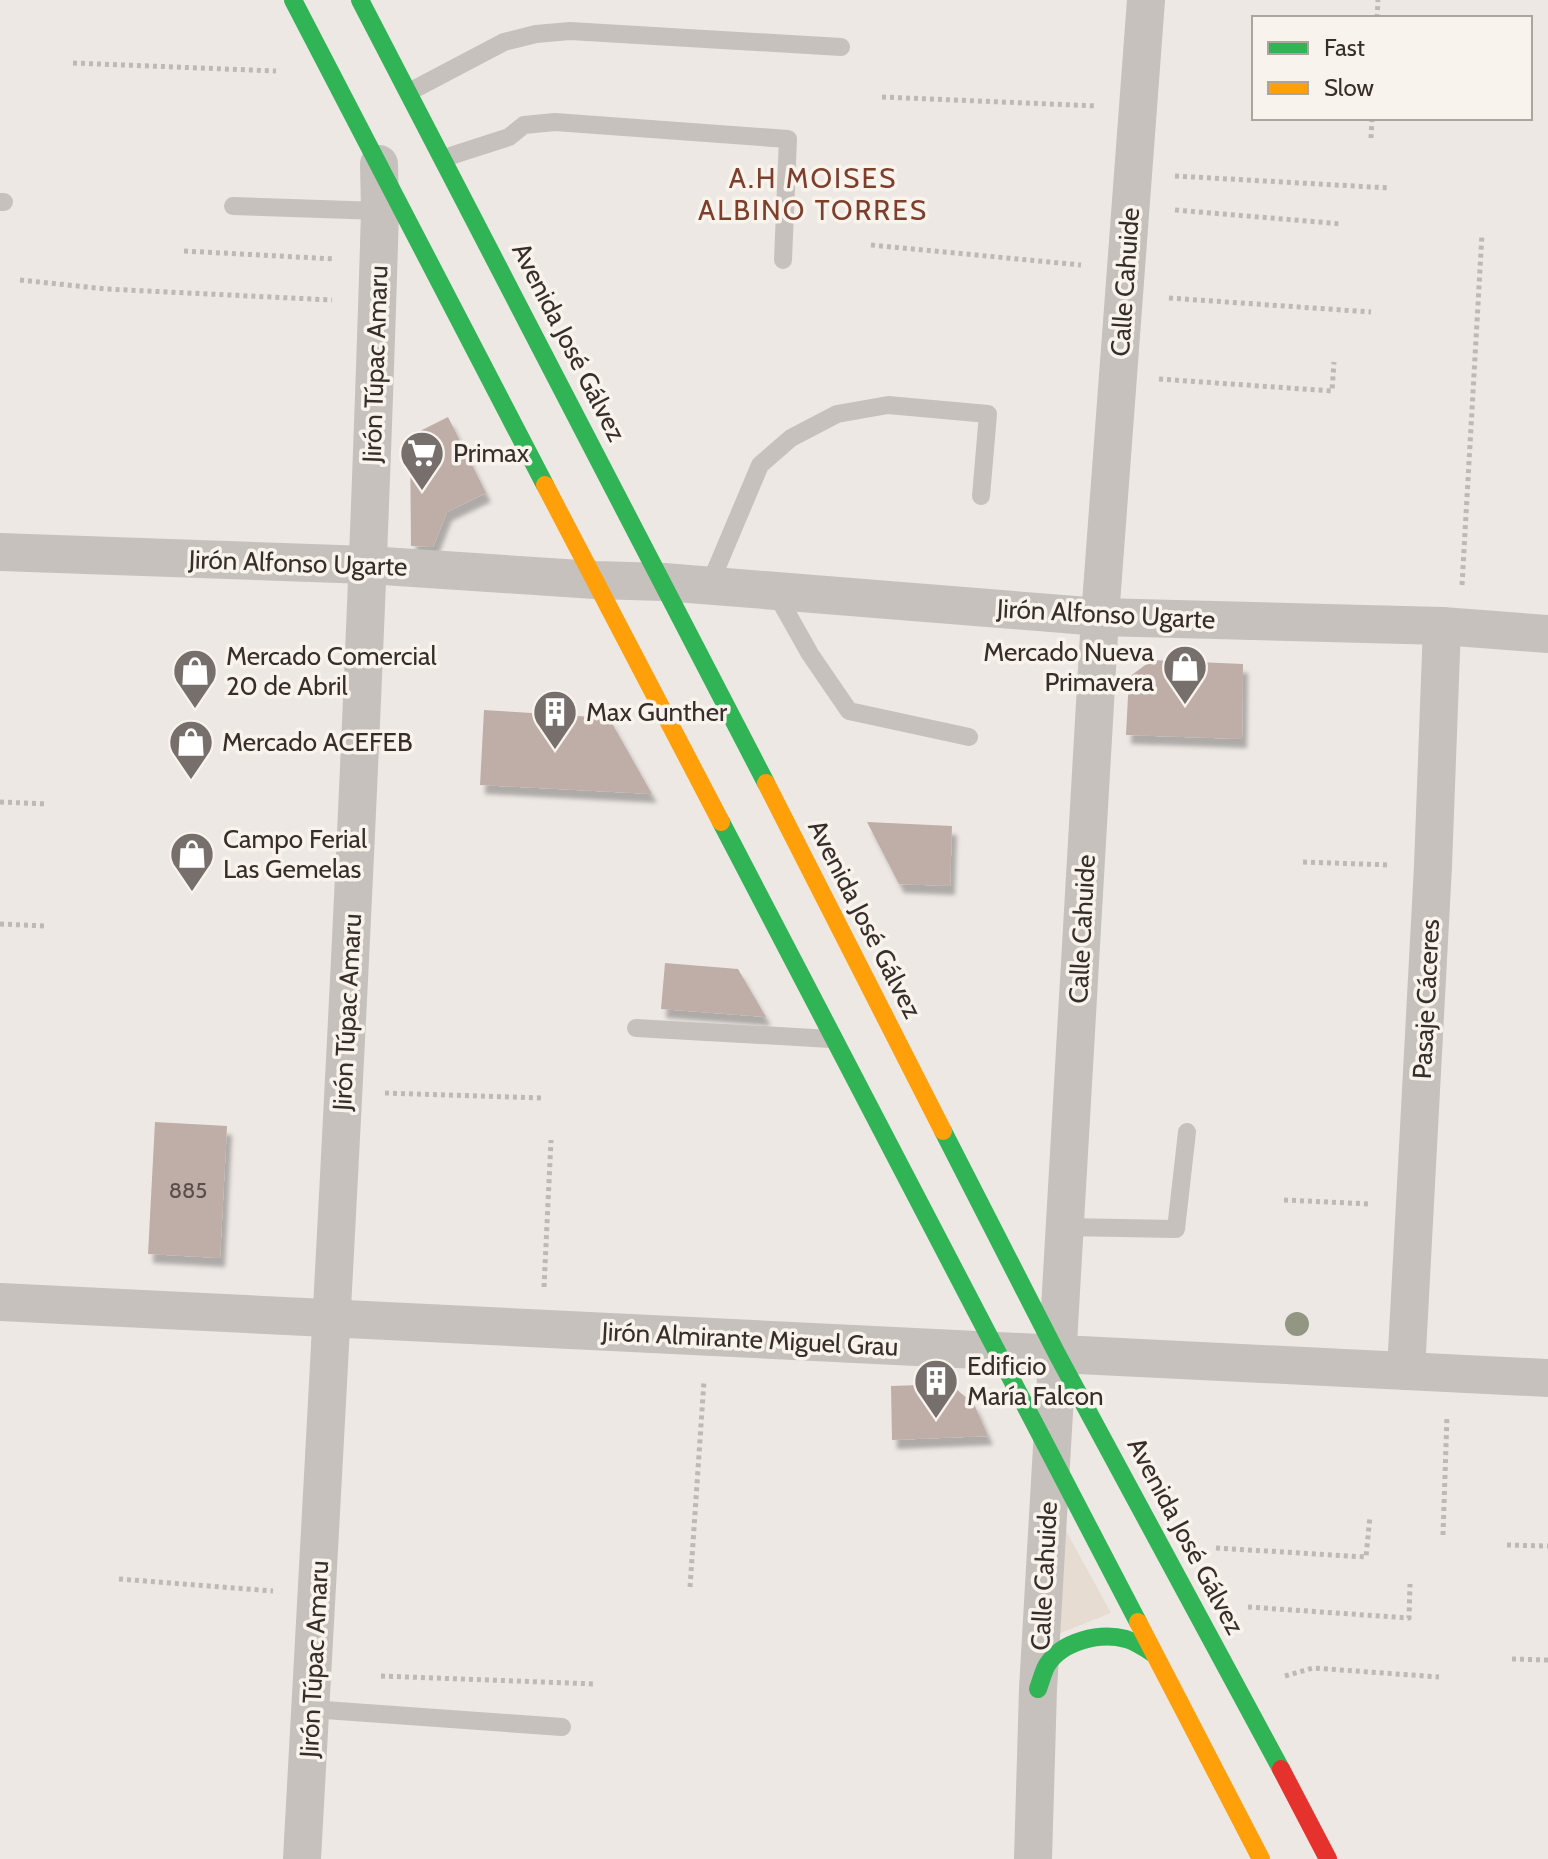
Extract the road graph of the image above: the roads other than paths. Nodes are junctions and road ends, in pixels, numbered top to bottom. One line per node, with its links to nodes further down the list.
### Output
1 (293, 0): 7 (main road)
2 (360, 0): 5 (main road, Avenida José Gálvez)
3 (1146, 0): 18 (street, Calle Cahuide)
4 (841, 47): 5 (lane)
5 (409, 92): 6 (main road, Avenida José Gálvez)
6 (444, 158): 10 (lane); 15 (main road, Avenida José Gálvez)
7 (379, 164): 9 (street, Jirón Túpac Amaru); 14 (main road)
8 (233, 206): 9 (lane)
9 (380, 211): 13 (street, Jirón Túpac Amaru)
10 (783, 260)
11 (981, 496): 16 (lane)
12 (0, 552): 13 (street, Jirón Alfonso Ugarte)
13 (368, 565): 14 (street, Jirón Alfonso Ugarte); 27 (street, Jirón Túpac Amaru)
14 (595, 580): 15 (street, Jirón Alfonso Ugarte); 23 (main road)
15 (664, 582): 16 (street, Jirón Alfonso Ugarte); 29 (main road, Avenida José Gálvez)
16 (709, 586): 17 (street, Jirón Alfonso Ugarte)
17 (774, 590): 18 (street, Jirón Alfonso Ugarte); 21 (lane)
18 (1100, 617): 19 (street, Jirón Alfonso Ugarte); 25 (street, Calle Cahuide)
19 (1451, 627): 20 (street, Jirón Alfonso Ugarte); 30 (street, Pasaje Cáceres)
20 (1548, 634)
21 (969, 737)
22 (636, 1028): 23 (lane)
23 (834, 1039): 28 (main road)
24 (1187, 1132): 25 (lane)
25 (1065, 1227): 29 (street, Calle Cahuide)
26 (0, 1302): 27 (street, Jirón Almirante Miguel Grau)
27 (332, 1318): 28 (street, Jirón Almirante Miguel Grau); 35 (street, Jirón Túpac Amaru)
28 (997, 1352): 29 (street, Jirón Almirante Miguel Grau); 32 (main road)
29 (1057, 1354): 30 (street, Jirón Almirante Miguel Grau); 32 (street, Calle Cahuide); 40 (main road, Avenida José Gálvez)
30 (1406, 1371): 31 (street, Jirón Almirante Miguel Grau)
31 (1548, 1378)
32 (1051, 1455): 33 (main road); 34 (street, Calle Cahuide)
33 (1154, 1654): 34 (main road); 39 (main road)
34 (1038, 1689): 38 (street, Calle Cahuide)
35 (312, 1691): 36 (lane); 37 (street, Jirón Túpac Amaru)
36 (562, 1727)
37 (302, 1859)
38 (1033, 1859)
39 (1261, 1859)
40 (1328, 1859)

